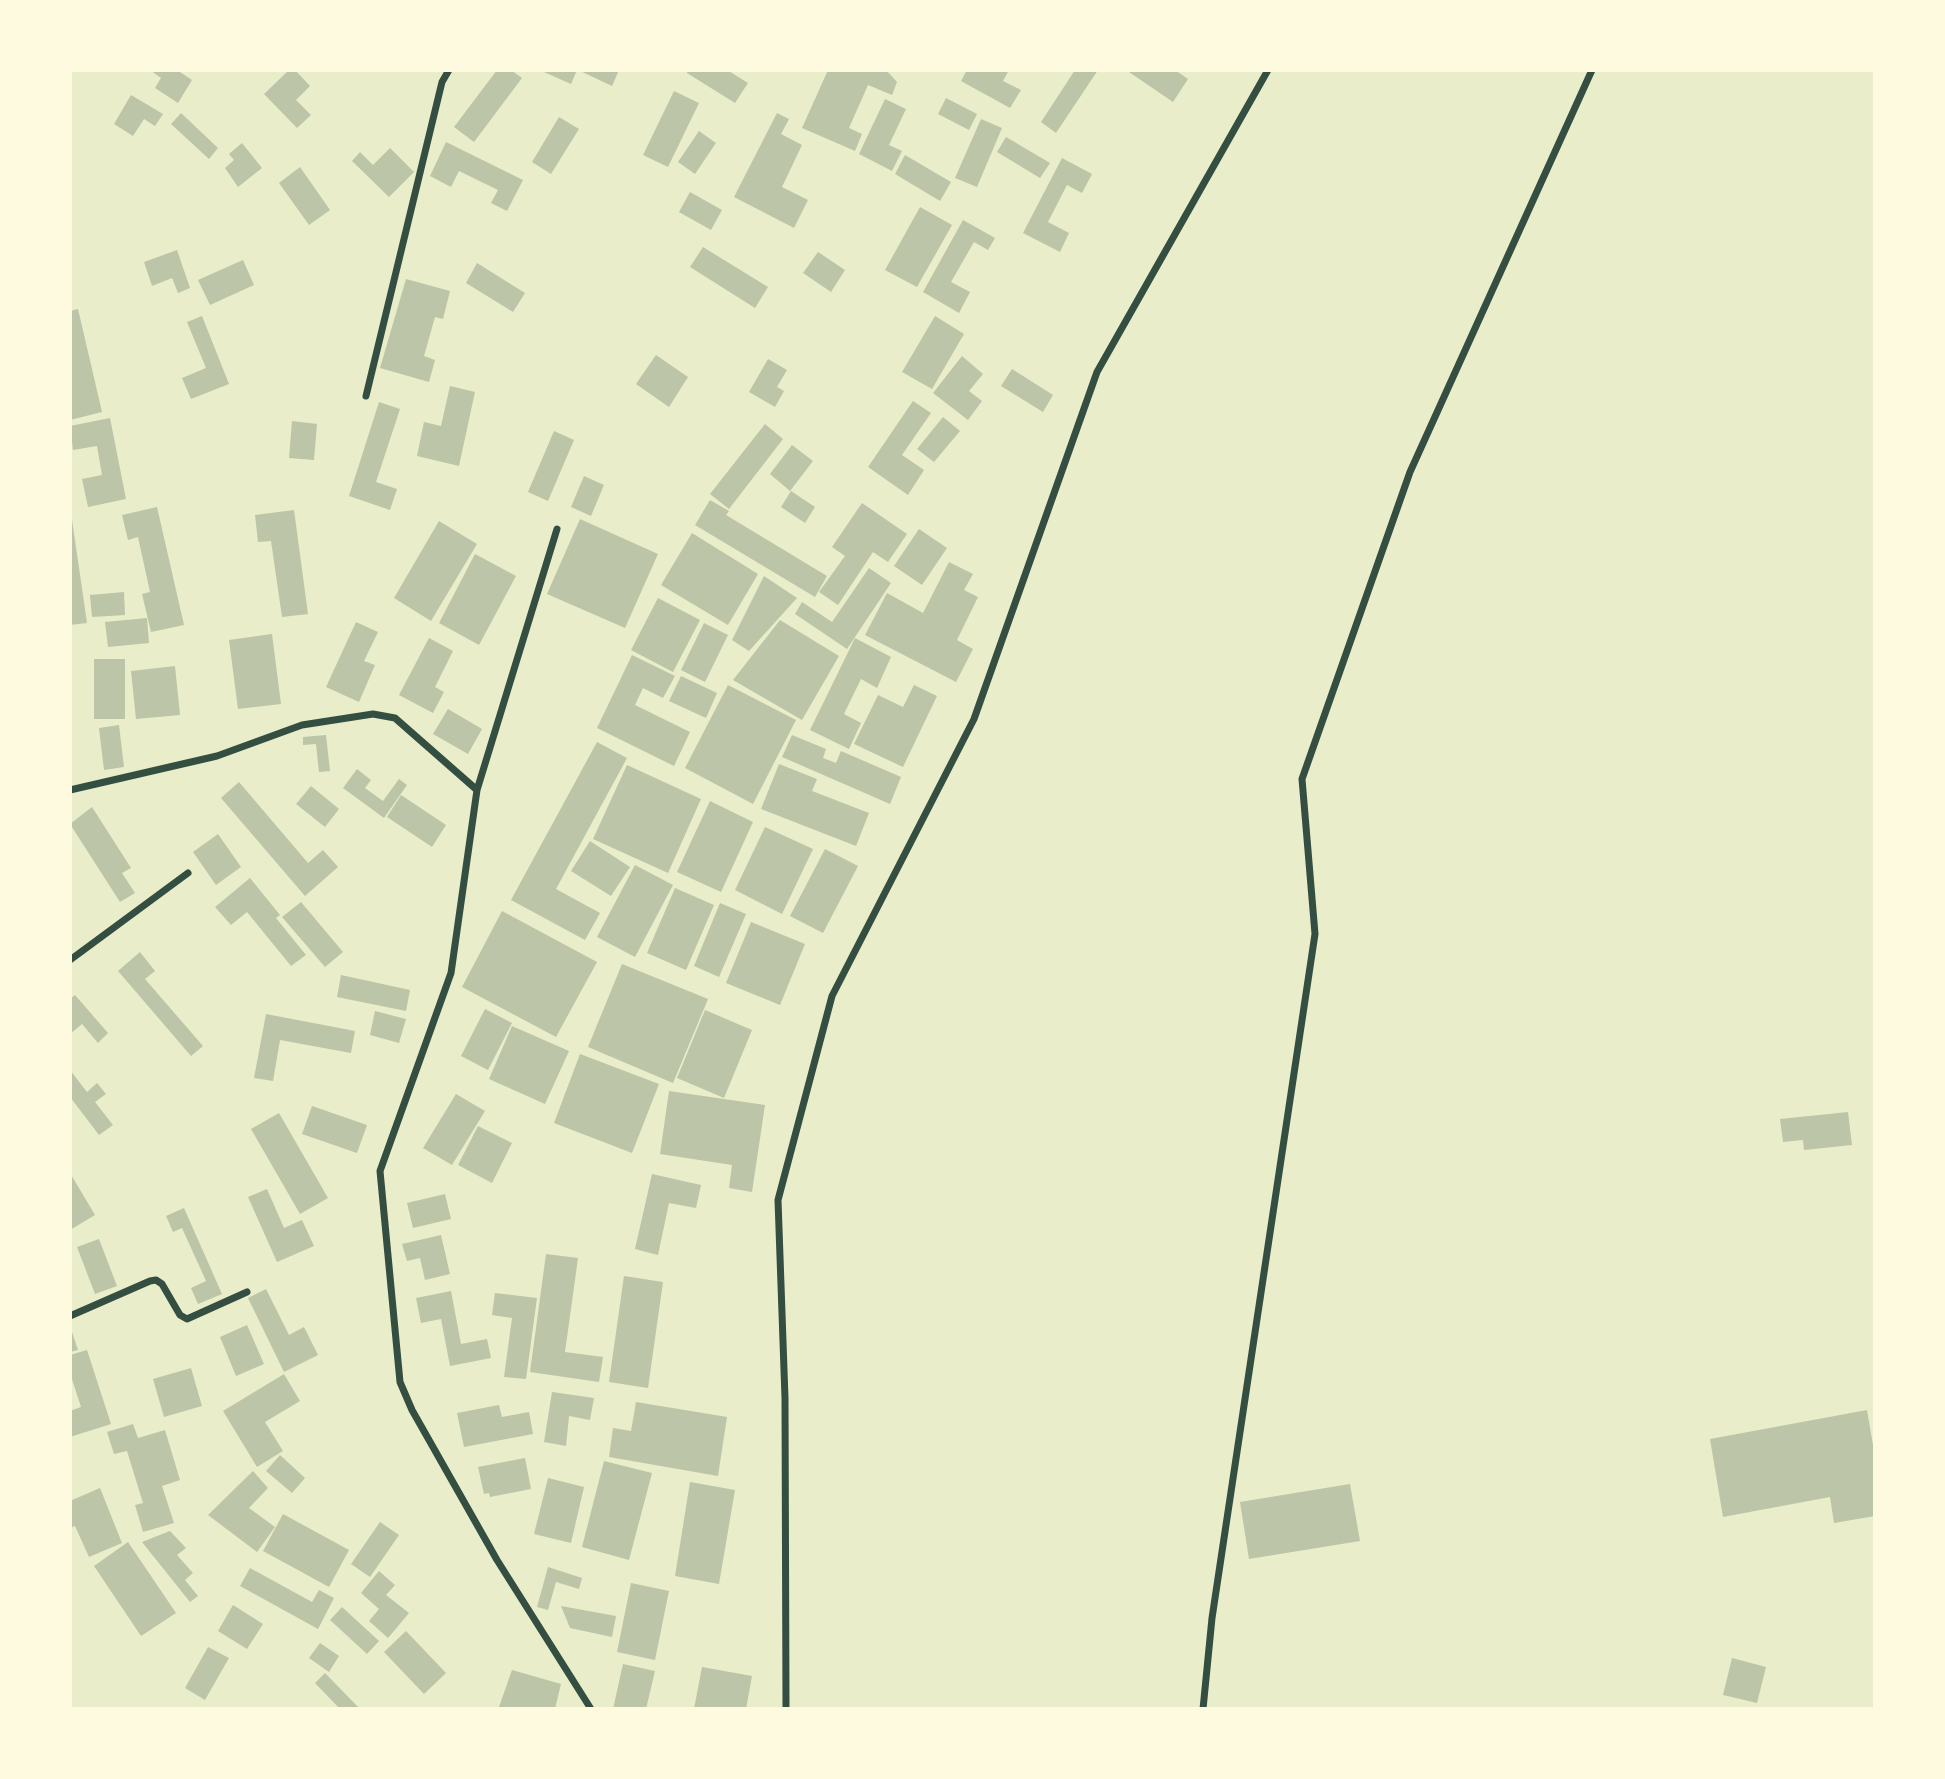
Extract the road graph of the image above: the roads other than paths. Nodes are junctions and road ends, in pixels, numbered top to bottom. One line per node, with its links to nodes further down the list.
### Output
1 (449, 70): 4 (street)
2 (1268, 70): 13 (street)
3 (1592, 70): 14 (street)
4 (366, 396)
5 (557, 529): 7 (street)
6 (70, 790): 7 (street)
7 (477, 790): 12 (street)
8 (188, 873): 9 (street)
9 (70, 960)
10 (247, 1292): 11 (street)
11 (70, 1316)
12 (591, 1709)
13 (786, 1709)
14 (1203, 1709)

